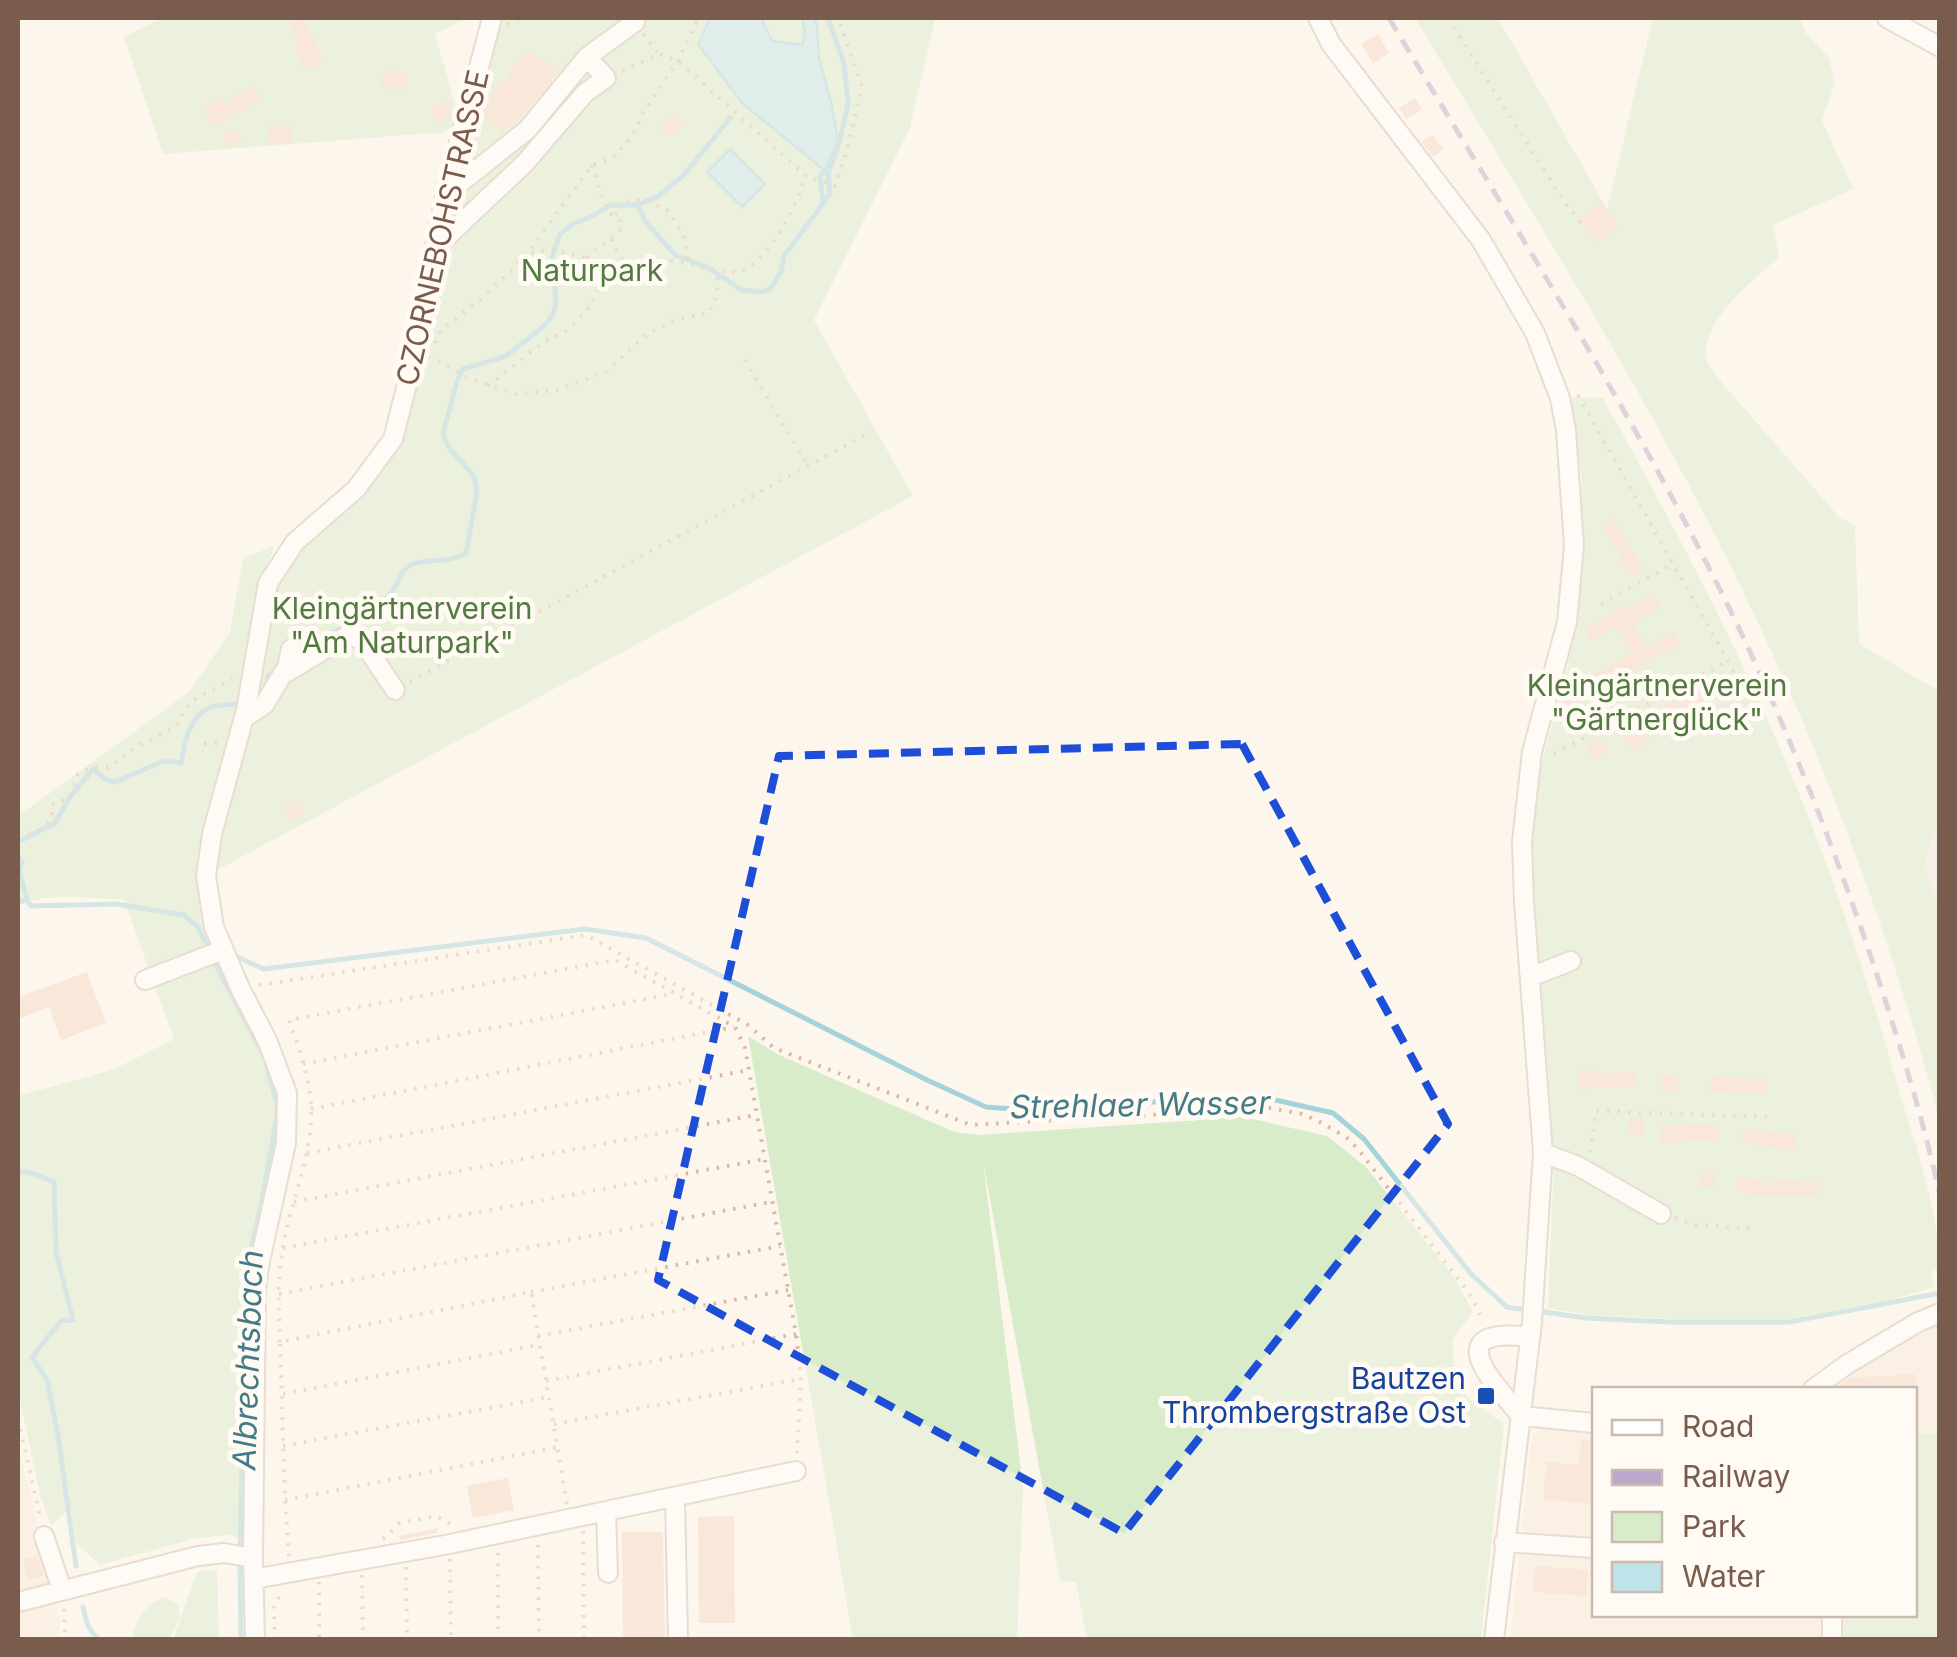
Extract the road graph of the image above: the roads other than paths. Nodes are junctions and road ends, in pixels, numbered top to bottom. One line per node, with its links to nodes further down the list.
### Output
1 (492, 18): 7 (street, CZORNEBOHSTRASSE)
2 (1318, 18): 13 (street)
3 (1886, 18): 5 (street)
4 (634, 22): 6 (street)
5 (1940, 46)
6 (587, 57): 7 (street); 8 (street)
7 (445, 195): 8 (street, CZORNEBOHSTRASSE)
8 (434, 249): 10 (street, CZORNEBOHSTRASSE)
9 (395, 690): 10 (street)
10 (246, 709): 11 (street)
11 (215, 953): 14 (street); 28 (street)
12 (1571, 961): 13 (street)
13 (1530, 976): 15 (street)
14 (146, 980)
15 (1543, 1153): 16 (street); 18 (street)
16 (1662, 1214)
17 (1940, 1314): 19 (street)
18 (1531, 1321): 20 (street); 20 (street)
19 (1816, 1387)
20 (1521, 1416): 21 (street); 26 (street)
21 (1592, 1424)
22 (796, 1471): 23 (street)
23 (675, 1498): 24 (street); 34 (street)
24 (606, 1511): 29 (street); 30 (street)
25 (44, 1536): 31 (street)
26 (1504, 1542): 27 (street); 35 (street)
27 (1592, 1548)
28 (240, 1556): 30 (street); 31 (street)
29 (608, 1572)
30 (254, 1579): 33 (street)
31 (62, 1590): 32 (street)
32 (18, 1602)
33 (255, 1640)
34 (678, 1640)
35 (1494, 1640)

